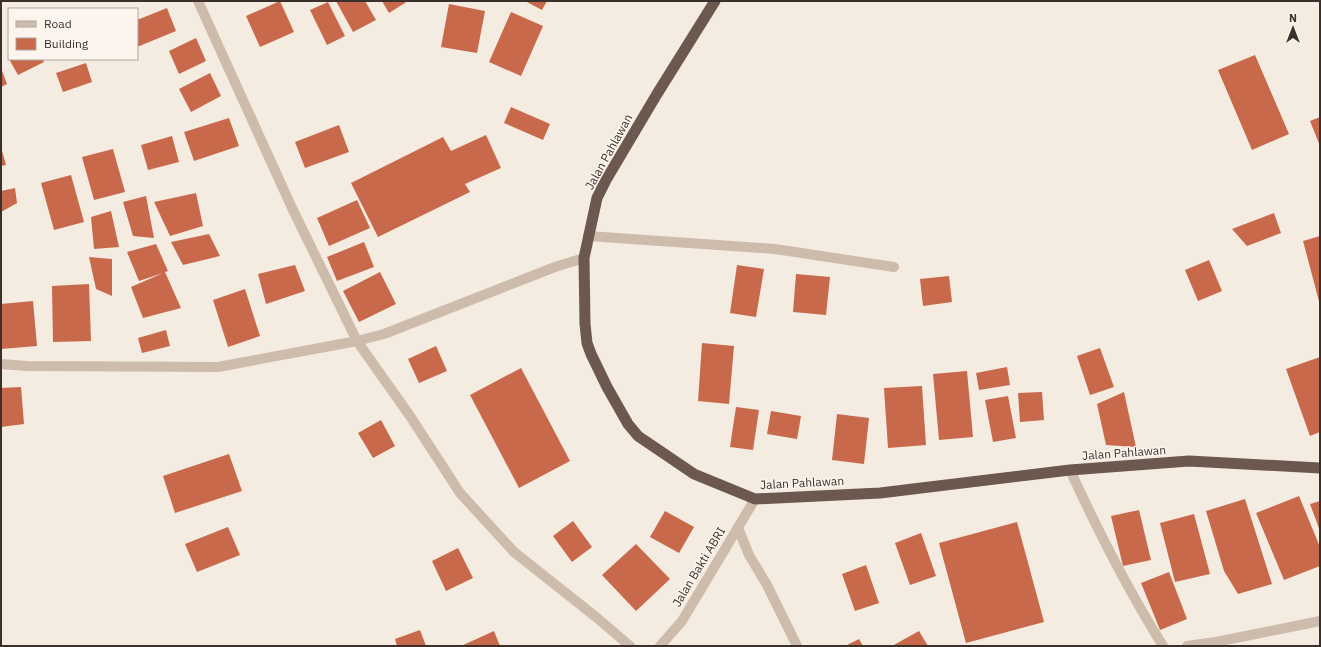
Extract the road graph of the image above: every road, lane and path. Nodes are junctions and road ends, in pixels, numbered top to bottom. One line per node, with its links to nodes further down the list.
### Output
1 (198, 1): 6 (street)
2 (715, 1): 3 (highway, Jalan Pahlawan)
3 (588, 236): 4 (highway, Jalan Pahlawan); 5 (street)
4 (584, 258): 6 (street); 10 (highway, Jalan Pahlawan)
5 (894, 267)
6 (357, 341): 7 (street); 13 (street)
7 (1, 364)
8 (1320, 468): 9 (highway, Jalan Pahlawan)
9 (1070, 470): 10 (highway, Jalan Pahlawan); 16 (street)
10 (756, 499): 11 (street, Jalan Bakti ABRI)
11 (738, 528): 14 (street, Jalan Bakti ABRI); 15 (street)
12 (1320, 621): 17 (street)
13 (630, 646)
14 (660, 646)
15 (797, 646)
16 (1163, 646)
17 (1187, 646)

